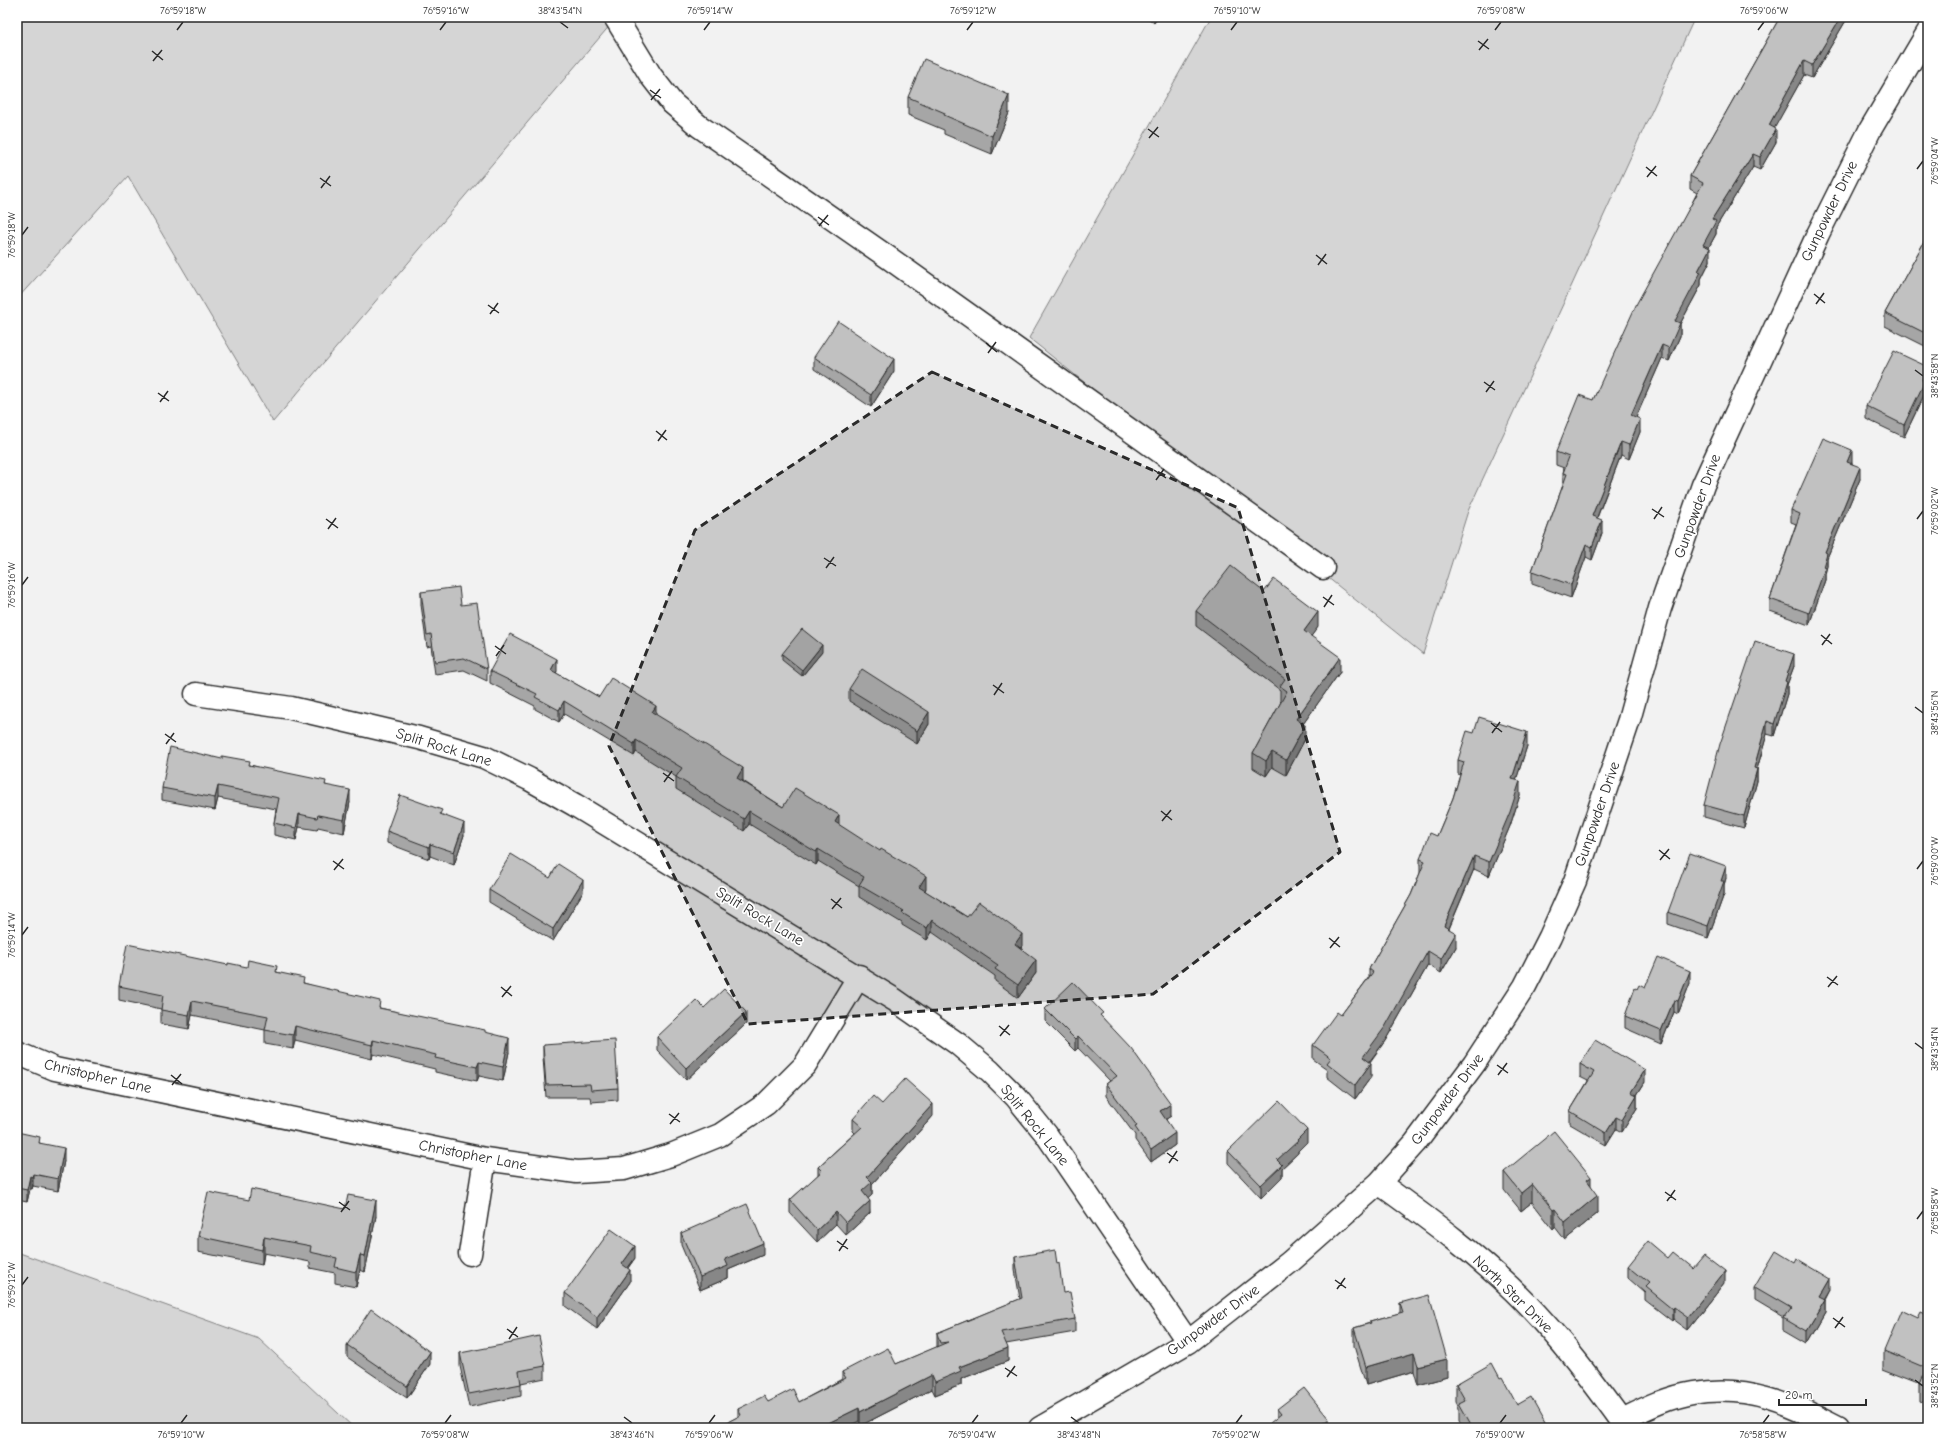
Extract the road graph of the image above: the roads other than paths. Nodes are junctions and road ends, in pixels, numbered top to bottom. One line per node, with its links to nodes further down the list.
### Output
1 (615, 17): 3 (street)
2 (1928, 32): 8 (street, Gunpowder Drive)
3 (1322, 568)
4 (196, 694): 5 (street, Split Rock Lane)
5 (859, 976): 7 (street, Christopher Lane); 10 (street, Split Rock Lane)
6 (17, 1053): 7 (street, Christopher Lane)
7 (486, 1159): 9 (street)
8 (1379, 1183): 10 (street, Gunpowder Drive); 11 (street, North Star Drive)
9 (470, 1254)
10 (1188, 1342): 12 (street, Gunpowder Drive)
11 (1621, 1424): 13 (street)
12 (1040, 1428)
13 (1839, 1428)

